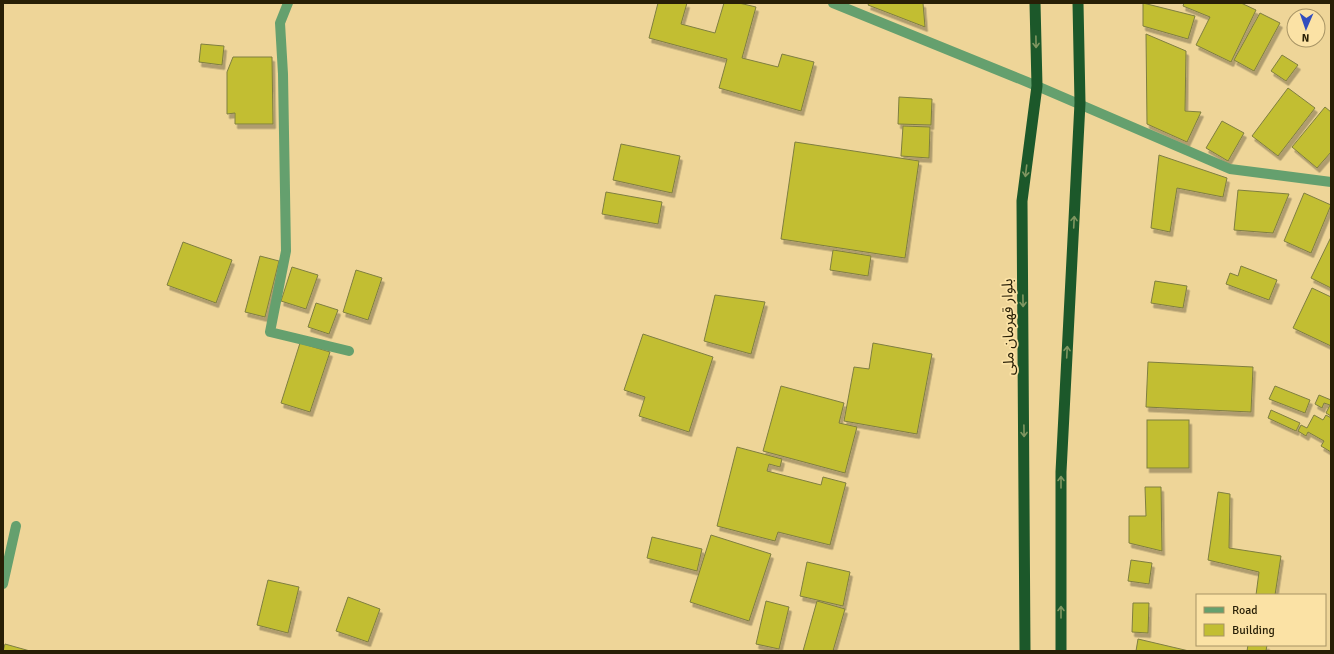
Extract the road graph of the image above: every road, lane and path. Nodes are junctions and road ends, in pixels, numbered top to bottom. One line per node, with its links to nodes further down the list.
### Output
1 (288, 3): 8 (street)
2 (832, 3): 5 (street)
3 (1035, 3): 5 (highway, بلوار قهرمان ملی, one-way to 5)
4 (1078, 3): 6 (highway)
5 (1037, 86): 6 (street); 11 (highway, بلوار قهرمان ملی, one-way to 11)
6 (1080, 103): 7 (street); 12 (highway, one-way to 6)
7 (1331, 182)
8 (348, 350)
9 (16, 526): 10 (street)
10 (3, 584)
11 (1026, 651)
12 (1061, 651)

